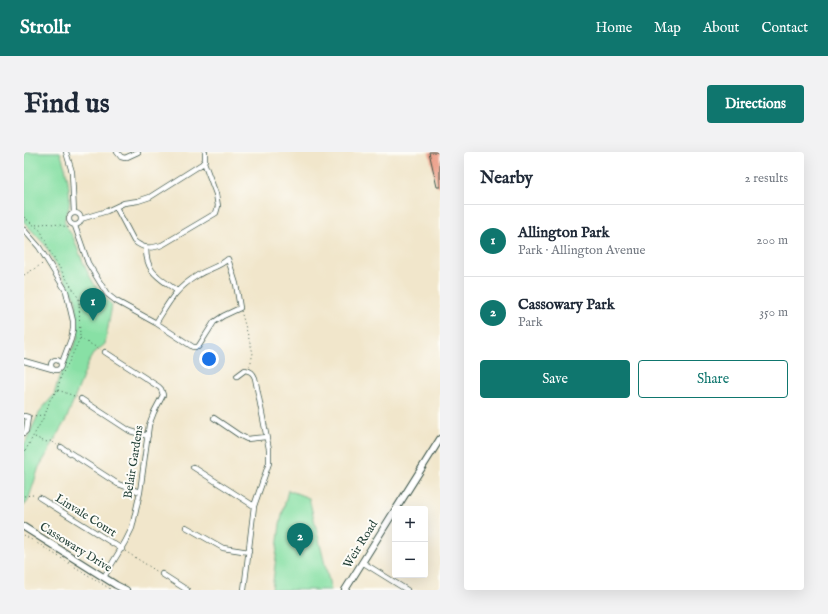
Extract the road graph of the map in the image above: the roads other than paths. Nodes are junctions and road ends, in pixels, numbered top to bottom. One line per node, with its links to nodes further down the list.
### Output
1 (66, 152): 7 (street)
2 (117, 152): 3 (street)
3 (138, 152)
4 (205, 152): 5 (street)
5 (204, 162): 6 (street); 11 (street)
6 (116, 207): 8 (street); 11 (street)
7 (74, 213): 8 (street); 9 (street)
8 (81, 219): 9 (street)
9 (75, 226): 13 (street)
10 (24, 230): 16 (street)
11 (146, 248): 12 (street)
12 (177, 291): 13 (street); 13 (street)
13 (156, 323)
14 (105, 352): 23 (street, Belair Gardens)
15 (24, 361): 17 (street)
16 (59, 363): 17 (street); 17 (street)
17 (51, 366)
18 (237, 376): 24 (street)
19 (82, 399): 23 (street)
20 (26, 416): 22 (street)
21 (214, 418): 24 (street)
22 (24, 433)
23 (148, 436): 28 (street, Belair Gardens)
24 (266, 437): 30 (street)
25 (440, 439): 31 (street, Weir Road)
26 (61, 447): 28 (street)
27 (193, 467): 30 (street)
28 (140, 492): 35 (street, Belair Gardens)
29 (40, 498): 35 (street, Linvale Court)
30 (254, 506): 36 (street)
31 (398, 506)
32 (392, 515): 37 (street, Weir Road)
33 (24, 527): 39 (street, Cassowary Drive)
34 (186, 527): 36 (street)
35 (122, 549): 39 (street, Belair Gardens)
36 (249, 552): 43 (street)
37 (362, 562): 44 (street, Weir Road); 45 (street)
38 (162, 574): 42 (street)
39 (104, 577): 40 (street, Cassowary Drive)
40 (117, 588): 41 (street, Cassowary Drive)
41 (126, 590)
42 (187, 590)
43 (244, 590)
44 (345, 590)
45 (407, 590)

